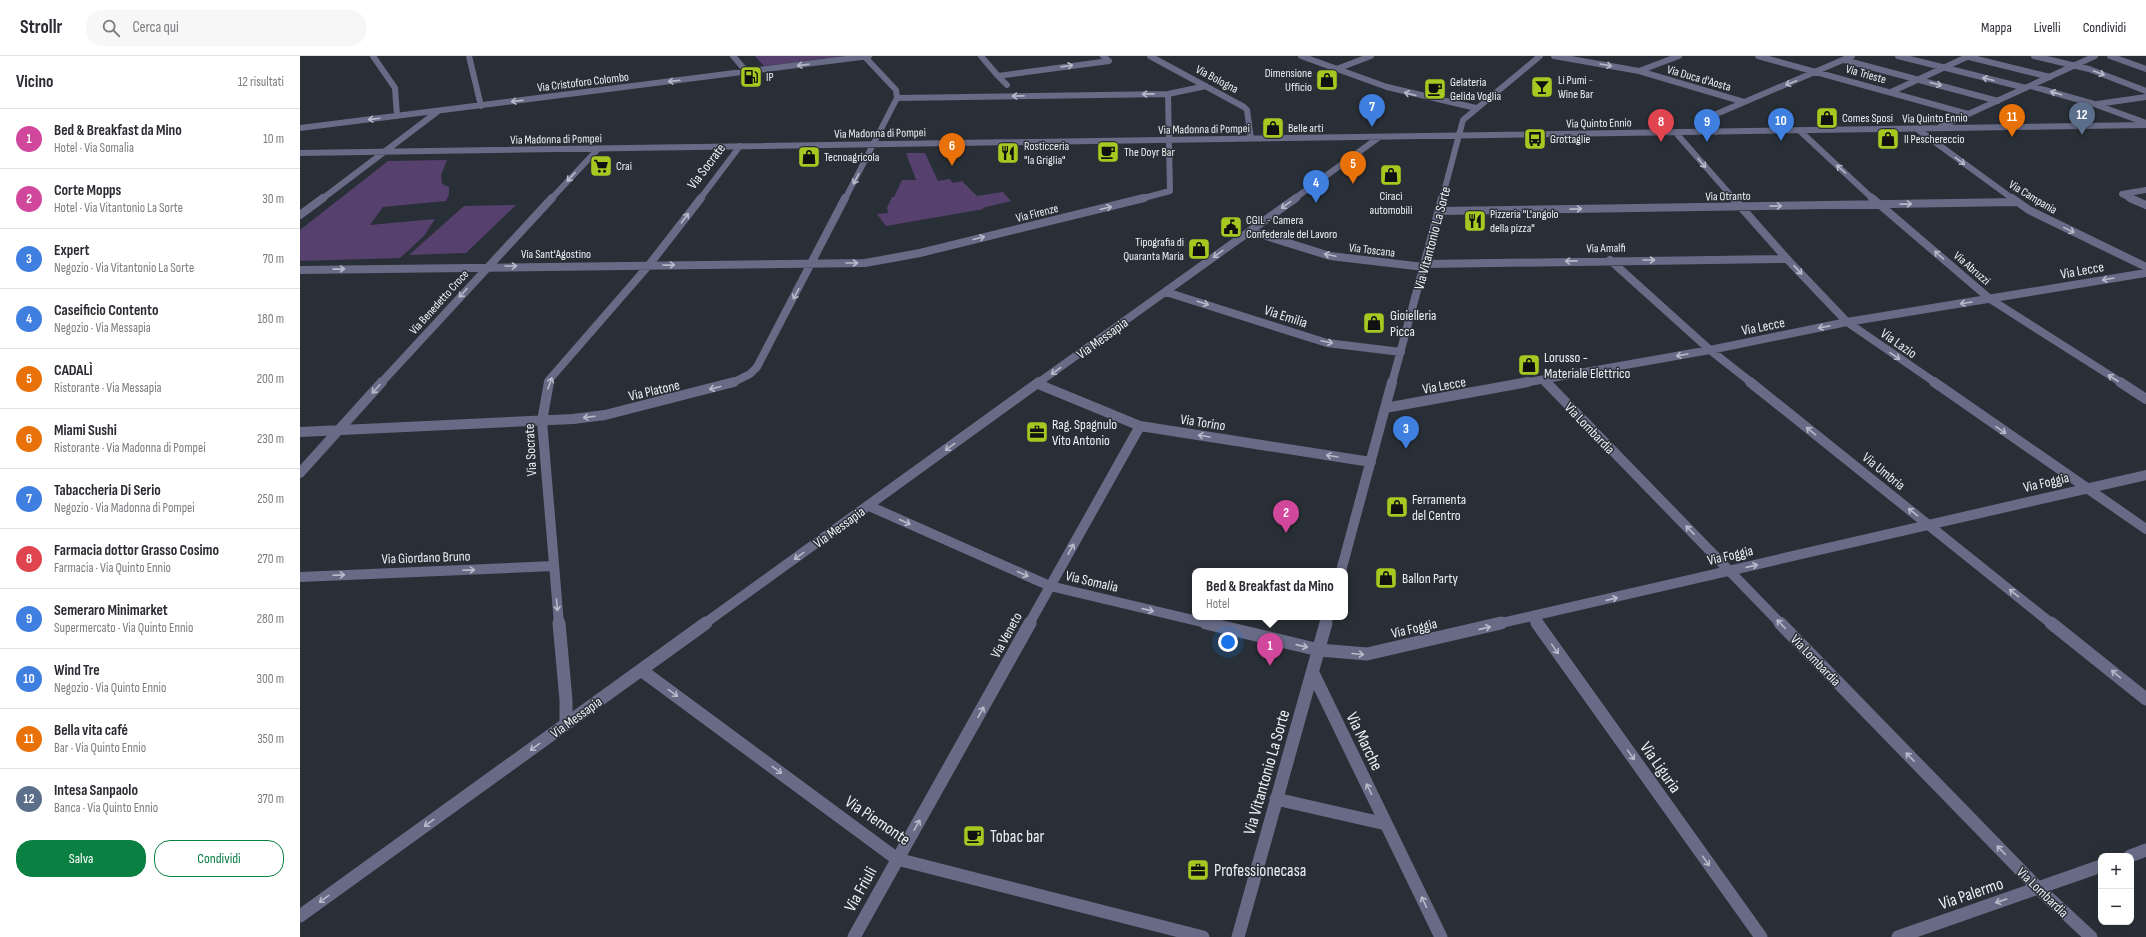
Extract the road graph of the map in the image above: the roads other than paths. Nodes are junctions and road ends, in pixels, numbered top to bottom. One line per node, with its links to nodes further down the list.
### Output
1 (373, 56): 46 (street)
2 (469, 56): 42 (street)
3 (733, 56): 26 (street)
4 (867, 56): 26 (street, Via Cristoforo Colombo, one-way to 26); 38 (street)
5 (981, 56): 28 (street)
6 (1103, 56): 28 (street, one-way to 6)
7 (1150, 56): 32 (street, Via Bologna)
8 (1301, 56): 24 (street)
9 (1371, 56): 24 (street)
10 (1540, 56): 43 (street, Via Vitantonio La Sorte)
11 (1554, 56): 25 (street, Via Duca d'Aosta, one-way to 25)
12 (1679, 56): 25 (street)
13 (1758, 56): 27 (street, Via Trieste)
14 (1852, 56): 20 (street)
15 (1898, 56): 22 (street)
16 (1967, 56): 22 (street); 29 (street)
17 (2034, 56): 21 (street)
18 (2095, 56): 21 (street)
19 (2110, 56): 23 (street)
20 (1844, 60): 27 (street); 30 (street)
21 (2074, 66): 29 (street); 34 (street, one-way to 34)
22 (1943, 68): 30 (street); 33 (street, one-way to 22)
23 (2146, 69)
24 (1334, 70): 43 (street, one-way to 24)
25 (1639, 71): 40 (street, Via Duca d'Aosta)
26 (746, 72): 42 (street, Via Cristoforo Colombo, one-way to 42)
27 (1818, 72): 35 (street, Via Trieste); 40 (street, one-way to 40)
28 (998, 76): 31 (street)
29 (2050, 77): 33 (street)
30 (1918, 80): 35 (street); 39 (street, one-way to 39)
31 (1007, 85)
32 (1206, 86): 36 (street); 56 (street, Via Bologna)
33 (2029, 87): 39 (street); 41 (street, one-way to 33)
34 (2146, 91)
35 (1891, 92): 45 (street, Via Trieste)
36 (1168, 94): 38 (street, one-way to 38); 57 (street, Via Firenze)
37 (2146, 97): 41 (street)
38 (897, 98): 58 (street, Via Platone)
39 (1998, 101): 45 (street)
40 (1744, 102): 52 (street)
41 (2094, 104): 47 (street)
42 (481, 106): 44 (street, Via Cristoforo Colombo)
43 (1476, 108): 54 (street, Via Vitantonio La Sorte)
44 (438, 111): 46 (street, Via Cristoforo Colombo); 61 (street)
45 (1968, 114): 50 (street)
46 (397, 116): 48 (street, Via Cristoforo Colombo, one-way to 48)
47 (2146, 124): 50 (street, Via Quinto Ennio)
48 (300, 128)
49 (1917, 129): 50 (street, Via Quinto Ennio); 51 (street, Via Quinto Ennio); 64 (street, Via Campania, one-way to 64)
50 (1937, 129)
51 (1800, 131): 52 (street, Via Quinto Ennio); 65 (street, Via Abruzzi, one-way to 51)
52 (1716, 132): 53 (street, Via Quinto Ennio)
53 (1676, 133): 54 (street, Via Quinto Ennio); 67 (street, Via Lazio, one-way to 67)
54 (1460, 137): 55 (street, Via Madonna di Pompei); 68 (street, Via Vitantonio La Sorte)
55 (1378, 138): 56 (street, Via Madonna di Pompei); 70 (street, Via Messapia, one-way to 70)
56 (1251, 139): 57 (street, Via Madonna di Pompei)
57 (1168, 140): 58 (street, Via Madonna di Pompei); 73 (street, Via Firenze, one-way to 57)
58 (874, 144): 59 (street, Via Madonna di Pompei); 73 (street, Via Platone, one-way to 73)
59 (740, 146): 60 (street, Via Madonna di Pompei); 74 (street, Via Socrate, one-way to 59)
60 (598, 149): 61 (street, Via Madonna di Pompei); 76 (street, Via Benedetto Croce, one-way to 76)
61 (384, 152): 62 (street, Via Madonna di Pompei); 69 (street)
62 (300, 153)
63 (2146, 190): 66 (street)
64 (2017, 202): 65 (street, Via Otranto, one-way to 64); 77 (street, Via Campania, one-way to 77)
65 (1880, 205): 67 (street, Via Otranto, one-way to 65); 81 (street, Via Abruzzi, one-way to 65)
66 (2146, 205)
67 (1740, 207): 68 (street, Via Otranto, one-way to 67); 71 (street, Via Lazio)
68 (1439, 211): 75 (street, Via Vitantonio La Sorte)
69 (300, 215)
70 (1250, 231): 75 (street, Via Toscana, one-way to 70); 80 (street, Via Messapia, one-way to 80)
71 (1787, 259): 72 (street, Via Amalfi, one-way to 71); 82 (street, Via Lazio, one-way to 82)
72 (1610, 260): 75 (street, Via Amalfi, one-way to 75); 83 (street, Via Umbria)
73 (813, 263): 74 (street, Via Sant'Agostino, one-way to 73); 89 (street, Via Platone, one-way to 89)
74 (649, 265): 76 (street, Via Sant'Agostino, one-way to 74); 89 (street, Via Socrate, one-way to 74)
75 (1425, 265): 84 (street, Via Vitantonio La Sorte)
76 (487, 266): 78 (street, Via Sant'Agostino, one-way to 76); 91 (street, Via Benedetto Croce, one-way to 91)
77 (2146, 267)
78 (300, 270)
79 (2146, 273): 81 (street, Via Lecce, one-way to 81)
80 (1166, 292): 84 (street, Via Emilia, one-way to 84); 86 (street, Via Messapia, one-way to 86)
81 (1990, 299): 82 (street, Via Lecce, one-way to 82); 87 (street, Via Abruzzi, one-way to 81)
82 (1847, 322): 83 (street, Via Lecce, one-way to 83); 96 (street, Via Lazio, one-way to 96)
83 (1710, 350): 85 (street, Via Lecce, one-way to 85); 98 (street, Via Umbria, one-way to 83)
84 (1401, 352): 88 (street, Via Vitantonio La Sorte)
85 (1544, 380): 88 (street, Via Lecce); 102 (street, Via Lombardia, one-way to 85)
86 (1038, 384): 90 (street, Via Torino); 97 (street, Via Messapia, one-way to 97)
87 (2146, 399)
88 (1385, 408): 93 (street, Via Vitantonio La Sorte)
89 (542, 421): 91 (street, Via Platone); 100 (street, Via Socrate)
90 (1140, 426): 93 (street, Via Torino, one-way to 90); 104 (street, Via Veneto, one-way to 90)
91 (338, 430): 92 (street, Via Platone); 94 (street, Via Benedetto Croce)
92 (300, 432)
93 (1371, 462): 101 (street, Via Vitantonio La Sorte)
94 (300, 473)
95 (2146, 474): 96 (street, Via Foggia)
96 (2086, 489): 98 (street, Via Foggia); 99 (street, Via Lazio)
97 (869, 506): 104 (street, Via Somalia, one-way to 104); 110 (street, Via Messapia, one-way to 110)
98 (1928, 524): 102 (street, Via Foggia, one-way to 98); 112 (street, Via Umbria, one-way to 98)
99 (2146, 529)
100 (554, 566): 103 (street, Via Giordano Bruno, one-way to 100); 113 (street, Via Socrate, one-way to 113)
101 (1342, 568)
102 (1730, 571): 105 (street, Via Foggia, one-way to 102); 120 (street, Via Lombardia, one-way to 102)
103 (300, 577)
104 (1050, 586): 106 (street, Via Somalia, one-way to 106); 118 (street, Via Veneto, one-way to 104)
105 (1533, 617): 109 (street, Via Foggia, one-way to 105); 126 (street, Via Liguria, one-way to 126)
106 (1192, 620)
107 (1193, 620): 109 (street, Via Somalia, one-way to 109)
108 (1327, 620): 109 (street, Via Vitantonio La Sorte)
109 (1319, 650): 111 (street, Via Vitantonio La Sorte)
110 (641, 670): 113 (street, Via Messapia); 118 (street, Via Piemonte, one-way to 118)
111 (1313, 673): 114 (street, Via Vitantonio La Sorte); 115 (street, Via Marche, one-way to 111)
112 (2146, 699)
113 (566, 724): 121 (street, Via Messapia, one-way to 121)
114 (1276, 799): 115 (street); 124 (street, Via Vitantonio La Sorte)
115 (1386, 824): 125 (street, Via Marche, one-way to 115)
116 (2146, 850): 117 (street)
117 (2134, 854)
118 (897, 859): 122 (street, Via Friuli); 123 (street, Via Piemonte)
119 (2098, 867): 120 (street, Via Palermo)
120 (2038, 888): 127 (street, Via Palermo, one-way to 127); 128 (street, Via Lombardia)
121 (300, 916)
122 (854, 937)
123 (1203, 937)
124 (1238, 937)
125 (1441, 937)
126 (1761, 937)
127 (1898, 937)
128 (2091, 937)

